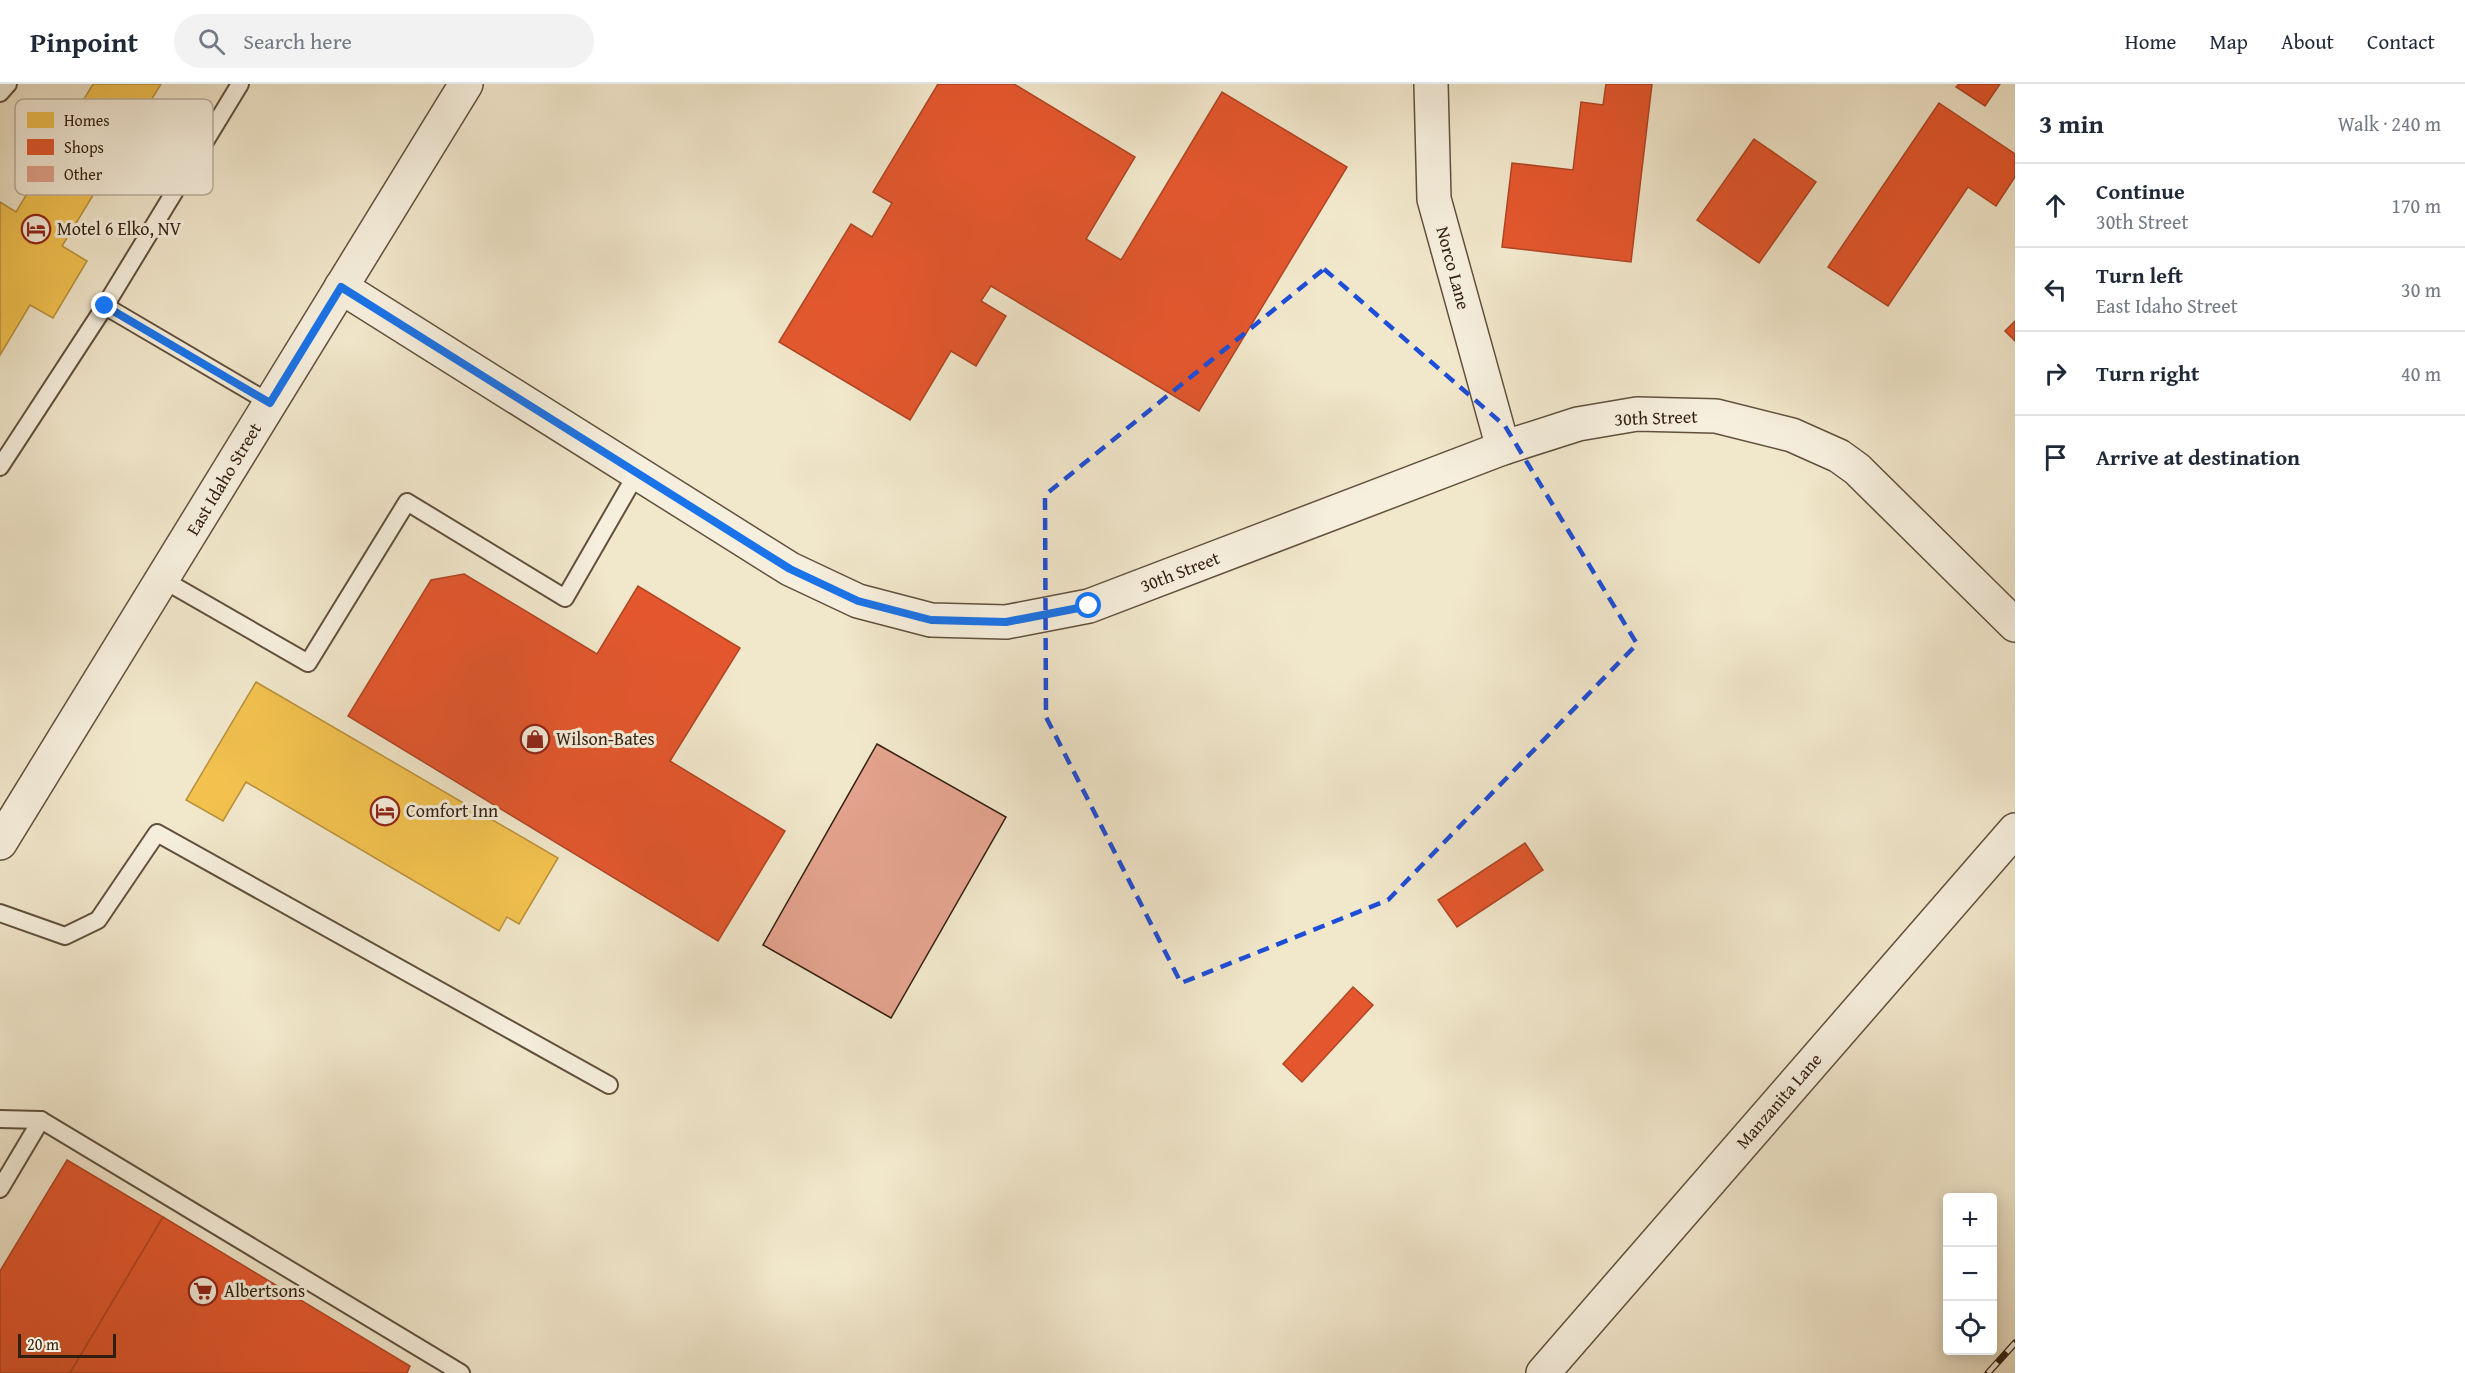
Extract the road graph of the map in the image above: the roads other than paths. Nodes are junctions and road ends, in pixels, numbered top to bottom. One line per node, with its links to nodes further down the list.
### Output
1 (8, 84): 5 (lane)
2 (240, 84): 6 (lane)
3 (466, 84): 8 (street, East Idaho Street)
4 (1431, 84): 11 (street, Norco Lane)
5 (0, 93)
6 (213, 128)
7 (172, 195): 9 (lane)
8 (341, 287): 10 (street, East Idaho Street); 13 (street, 30th Street)
9 (105, 306): 10 (lane); 12 (lane)
10 (270, 403): 14 (street, East Idaho Street)
11 (1503, 448): 13 (street, 30th Street); 15 (street, 30th Street)
12 (0, 467)
13 (637, 473): 14 (lane)
14 (162, 579): 17 (street, East Idaho Street)
15 (2015, 625)
16 (2015, 830): 24 (street, Manzanita Lane)
17 (0, 843)
18 (0, 913): 19 (lane)
19 (609, 1085)
20 (0, 1119): 21 (lane)
21 (41, 1120): 22 (lane); 23 (lane)
22 (0, 1189)
23 (461, 1373)
24 (1542, 1373)

